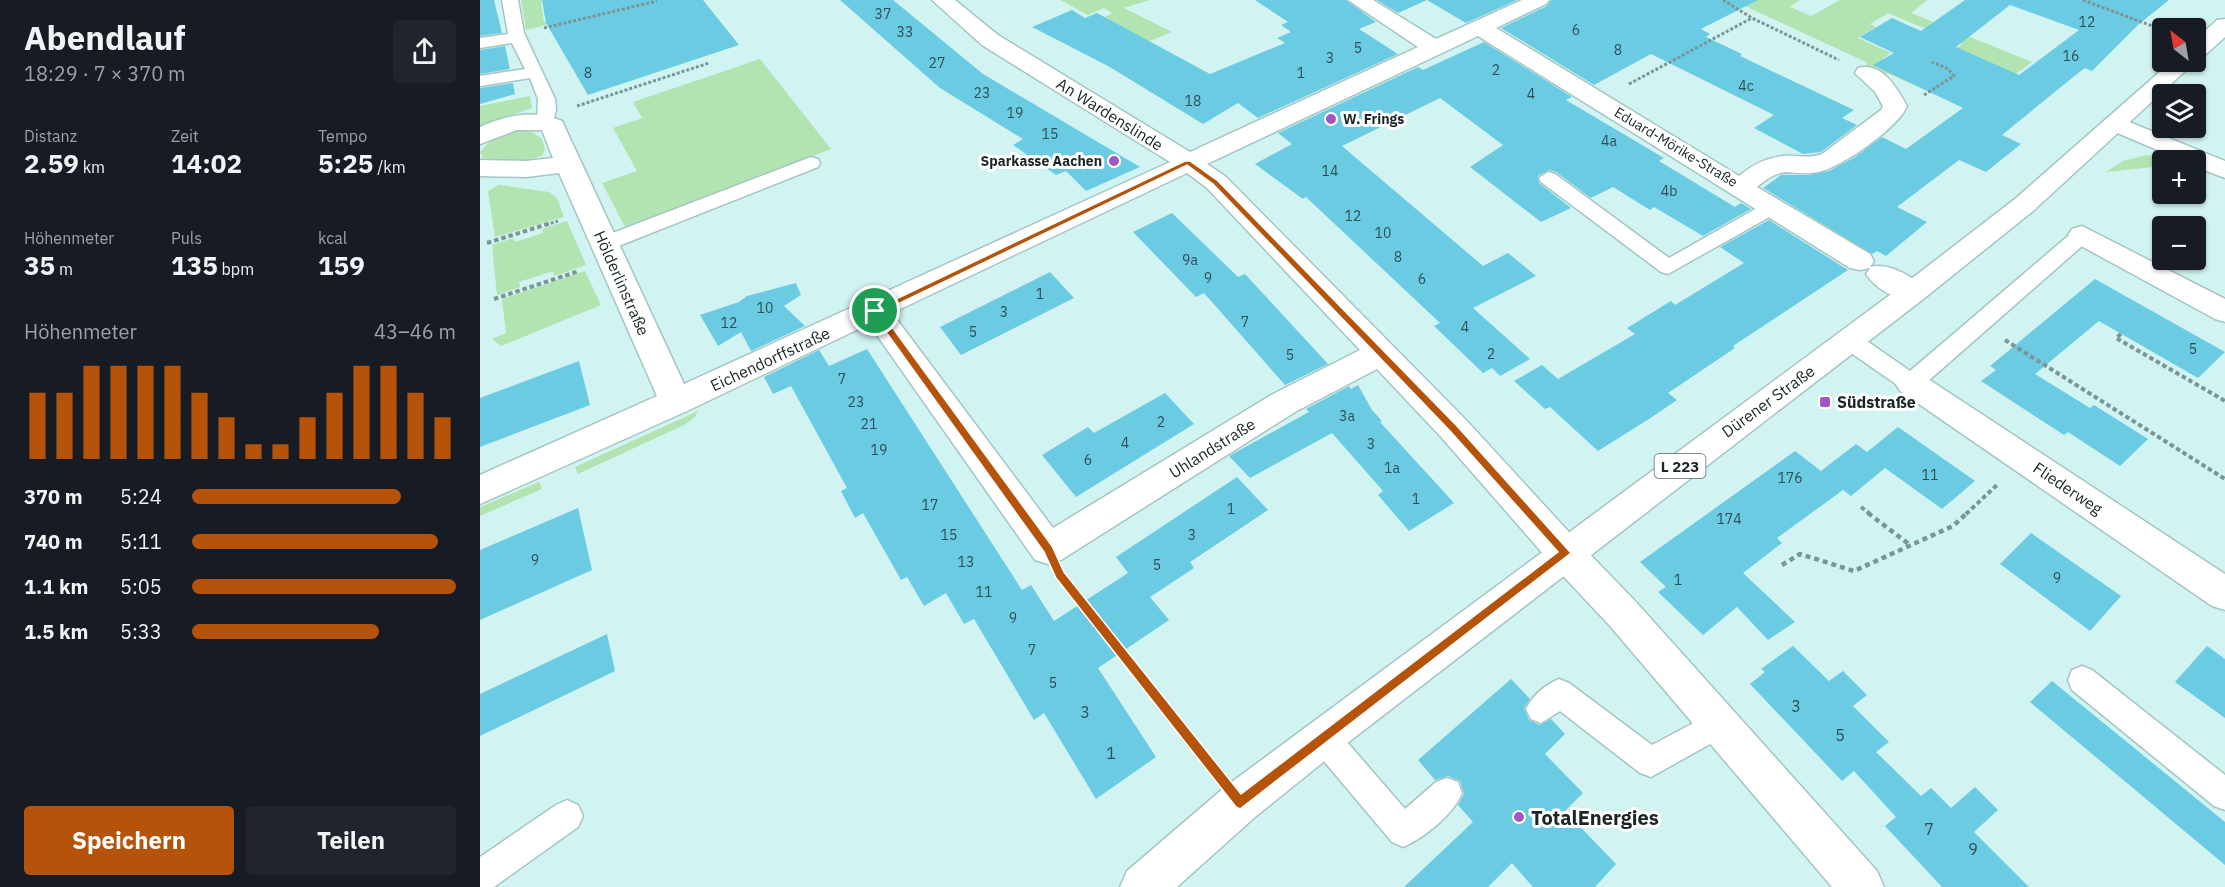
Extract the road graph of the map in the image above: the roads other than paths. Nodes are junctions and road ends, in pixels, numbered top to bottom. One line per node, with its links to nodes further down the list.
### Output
1 (510, 0): 7 (lane, Hölderlinstraße)
2 (942, 0): 18 (street, An Wardenslinde)
3 (1358, 0): 10 (street)
4 (1539, 0): 6 (street)
5 (2225, 25): 8 (street)
6 (1479, 27): 10 (street); 24 (street, Eduard-Mörike-Straße)
7 (517, 36): 9 (lane); 11 (lane, Hölderlinstraße)
8 (2206, 42)
9 (480, 43)
10 (1433, 47): 18 (street)
11 (536, 72): 14 (lane); 15 (lane, Hölderlinstraße)
12 (2173, 72): 16 (street, Dürener Straße / L 223)
13 (1866, 73): 24 (street, Eduard-Mörike-Straße)
14 (480, 81)
15 (547, 119): 17 (street); 20 (street, Hölderlinstraße)
16 (2117, 124): 22 (street); 28 (street, Dürener Straße / L 223)
17 (480, 137)
18 (1188, 162): 29 (street, Eichendorffstraße); 32 (street, An Wardenslinde)
19 (811, 163): 27 (lane)
20 (568, 164): 21 (street); 27 (street, Hölderlinstraße)
21 (480, 168)
22 (2225, 170)
23 (1548, 178): 25 (lane)
24 (1740, 188): 25 (street)
25 (1773, 207): 28 (street)
26 (2082, 235): 30 (street); 33 (lane)
27 (608, 252): 34 (street, Hölderlinstraße)
28 (1912, 293): 31 (street, Dürener Straße / L 223)
29 (875, 311): 32 (street, Uhlandstraße); 34 (street, Eichendorffstraße)
30 (2225, 312)
31 (1850, 340): 33 (lane); 36 (street, Dürener Straße / L 223)
32 (1379, 354): 36 (street, An Wardenslinde)
33 (1911, 383): 37 (street, Fliederweg)
34 (676, 402): 35 (street, Eichendorffstraße)
35 (480, 490)
36 (1565, 553): 40 (street); 41 (street, Dürener Straße / L 223)
37 (2225, 594)
38 (2082, 680): 43 (lane)
39 (1541, 710): 40 (lane)
40 (1718, 724): 47 (street)
41 (1323, 737): 42 (lane); 46 (street, Dürener Straße / L 223)
42 (1447, 793)
43 (2225, 795)
44 (567, 816): 45 (lane)
45 (480, 877)
46 (1143, 887)
47 (1861, 887)

